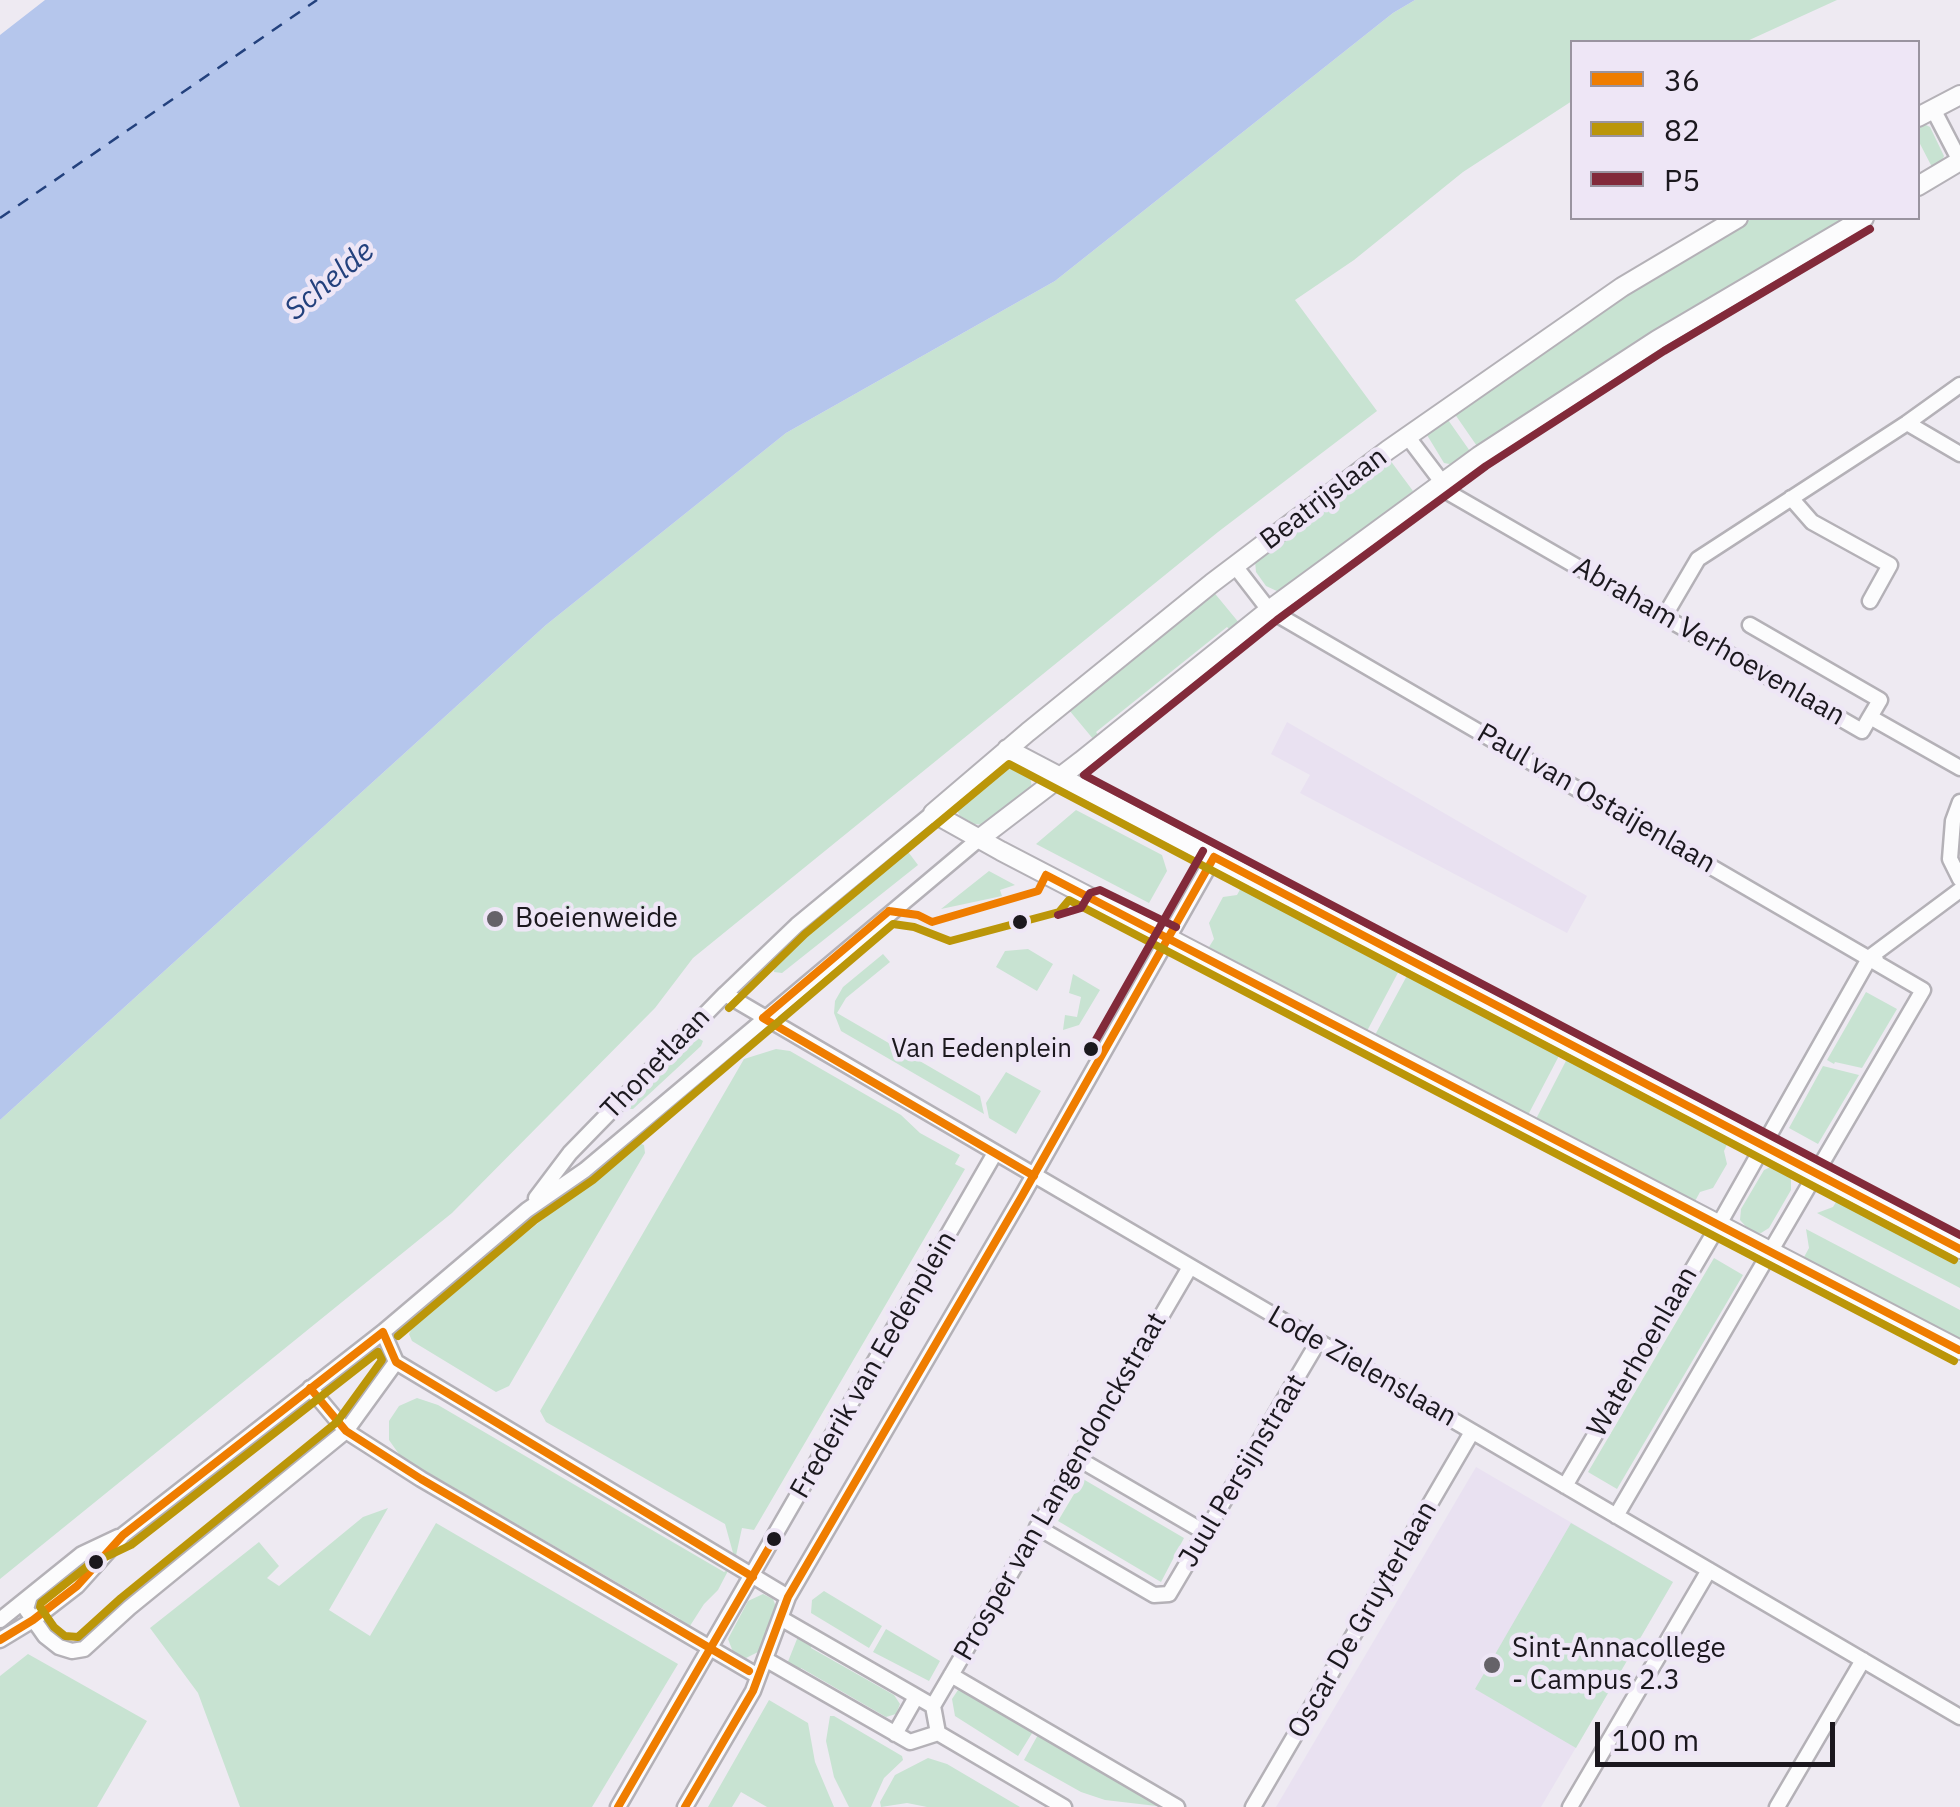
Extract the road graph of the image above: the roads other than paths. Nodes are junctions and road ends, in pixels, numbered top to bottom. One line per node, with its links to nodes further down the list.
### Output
1 (1960, 95): 2 (street)
2 (1926, 113): 3 (street)
3 (1960, 161): 4 (street)
4 (1920, 185)
5 (1735, 220): 9 (street, Beatrijslaan)
6 (1861, 220): 11 (street, Beatrijslaan)
7 (1960, 385): 8 (street)
8 (1906, 424): 10 (street); 12 (street)
9 (1408, 436): 11 (street); 13 (street, Beatrijslaan)
10 (1960, 454)
11 (1443, 483): 15 (street, Beatrijslaan); 16 (street, Abraham Verhoevenlaan)
12 (1791, 498): 14 (street); 16 (street)
13 (1234, 566): 15 (street); 19 (street, Beatrijslaan)
14 (1870, 601)
15 (1269, 610): 21 (street, Beatrijslaan); 29 (street, Paul van Ostaijenlaan)
16 (1664, 617): 18 (street, Abraham Verhoevenlaan)
17 (1750, 625): 18 (street, Abraham Verhoevenlaan)
18 (1870, 717): 20 (street, Abraham Verhoevenlaan)
19 (1007, 749): 21 (street); 23 (street, Beatrijslaan)
20 (1960, 768)
21 (1061, 777): 24 (street, Beatrijslaan); 25 (street)
22 (1960, 802): 26 (street)
23 (933, 813): 24 (street); 31 (street, Thonetlaan)
24 (978, 839): 28 (street); 32 (street, Thonetlaan)
25 (1214, 857): 28 (street, Frederik van Eedenplein); 33 (street)
26 (1960, 879)
27 (1960, 890): 29 (street)
28 (1170, 938): 36 (street, Frederik van Eedenplein); 38 (street)
29 (1870, 957): 30 (street, Paul van Ostaijenlaan); 33 (street, Waterhoenlaan)
30 (1923, 990): 35 (street, Waterhoenlaan)
31 (725, 994): 32 (street, Lode Zielenslaan); 37 (street, Thonetlaan)
32 (763, 1018): 34 (street, Lode Zielenslaan); 37 (street, Thonetlaan)
33 (1762, 1146): 35 (street); 38 (street, Waterhoenlaan)
34 (994, 1153): 36 (street, Lode Zielenslaan); 56 (street, Frederik van Eedenplein)
35 (1815, 1173): 39 (street); 40 (street, Waterhoenlaan)
36 (1034, 1176): 41 (street, Lode Zielenslaan); 58 (street, Frederik van Eedenplein)
37 (527, 1210): 42 (street, Thonetlaan)
38 (1718, 1226): 40 (street); 50 (street, Waterhoenlaan)
39 (1960, 1248)
40 (1768, 1252): 44 (street); 51 (street, Waterhoenlaan)
41 (1190, 1267): 43 (street, Lode Zielenslaan); 49 (street, Prosper van Langendonckstraat)
42 (383, 1332): 45 (street); 46 (street, Thonetlaan)
43 (1318, 1342): 48 (street, Lode Zielenslaan); 53 (street, Juul Persijnstraat)
44 (1960, 1350)
45 (396, 1362): 47 (street); 56 (street)
46 (310, 1388): 47 (street); 54 (street, Thonetlaan)
47 (346, 1431): 60 (street); 63 (street)
48 (1472, 1432): 50 (street, Lode Zielenslaan); 77 (street, Oscar De Gruyterlaan)
49 (1077, 1458): 52 (street, Prosper van Langendonckstraat); 53 (street)
50 (1565, 1486): 51 (street, Lode Zielenslaan)
51 (1616, 1516): 55 (street, Lode Zielenslaan)
52 (1037, 1527): 53 (street, Juul Persijnstraat); 66 (street, Prosper van Langendonckstraat)
53 (1206, 1533)
54 (123, 1535): 57 (street, Thonetlaan); 60 (street, Thonetlaan)
55 (1709, 1570): 65 (street, Lode Zielenslaan); 78 (street)
56 (753, 1576): 58 (street); 63 (street, Frederik van Eedenplein)
57 (30, 1596): 59 (street, Thonetlaan); 60 (street)
58 (788, 1597): 61 (street, Frederik van Eedenplein)
59 (0, 1620)
60 (32, 1620): 62 (street, Thonetlaan)
61 (782, 1620): 64 (street, Frederik van Eedenplein); 68 (street)
62 (0, 1640)
63 (711, 1649): 67 (street); 73 (street, Frederik van Eedenplein)
64 (765, 1659): 67 (street, Frederik van Eedenplein); 72 (street)
65 (1863, 1660): 70 (street, Lode Zielenslaan); 79 (street)
66 (951, 1675): 69 (street, Prosper van Langendonckstraat); 76 (street)
67 (758, 1676): 74 (street, Frederik van Eedenplein)
68 (916, 1697): 69 (street); 72 (street)
69 (932, 1706): 71 (street)
70 (1960, 1717)
71 (938, 1733): 72 (street); 75 (street)
72 (895, 1734)
73 (618, 1807)
74 (685, 1807)
75 (1064, 1807)
76 (1177, 1807)
77 (1253, 1807)
78 (1570, 1807)
79 (1777, 1807)

